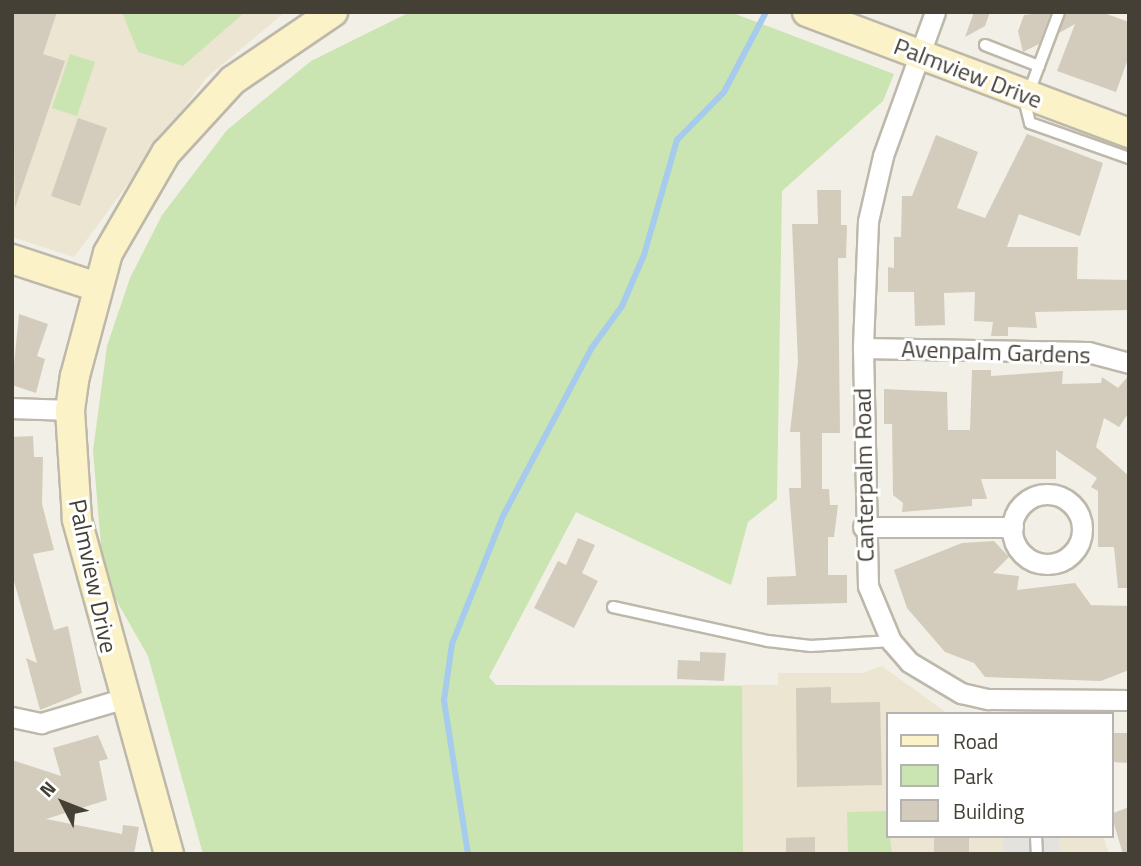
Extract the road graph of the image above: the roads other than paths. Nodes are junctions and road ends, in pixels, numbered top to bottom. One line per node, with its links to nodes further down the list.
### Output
1 (333, 12): 12 (street, Palmview Drive)
2 (807, 12): 6 (street, Palmview Drive)
3 (935, 12): 6 (street, Canterpalm Road)
4 (1059, 12): 7 (lane)
5 (985, 45): 7 (lane)
6 (920, 56): 8 (street, Palmview Drive); 13 (street, Canterpalm Road)
7 (1039, 66): 8 (lane)
8 (1025, 95): 9 (street, Palmview Drive); 10 (lane)
9 (1129, 133)
10 (1129, 158)
11 (12, 260): 12 (street)
12 (94, 286): 16 (street, Palmview Drive)
13 (863, 348): 14 (street, Avenpalm Gardens); 17 (street, Canterpalm Road)
14 (1129, 363)
15 (12, 408): 16 (street)
16 (70, 410): 21 (street, Palmview Drive)
17 (863, 527): 18 (street); 20 (street, Canterpalm Road)
18 (1013, 527)
19 (613, 607): 20 (lane)
20 (891, 641): 23 (street, Canterpalm Road)
21 (122, 698): 24 (street); 25 (street, Palmview Drive)
22 (1129, 700): 23 (street, Canterpalm Road)
23 (1031, 707)
24 (12, 717)
25 (169, 854)

